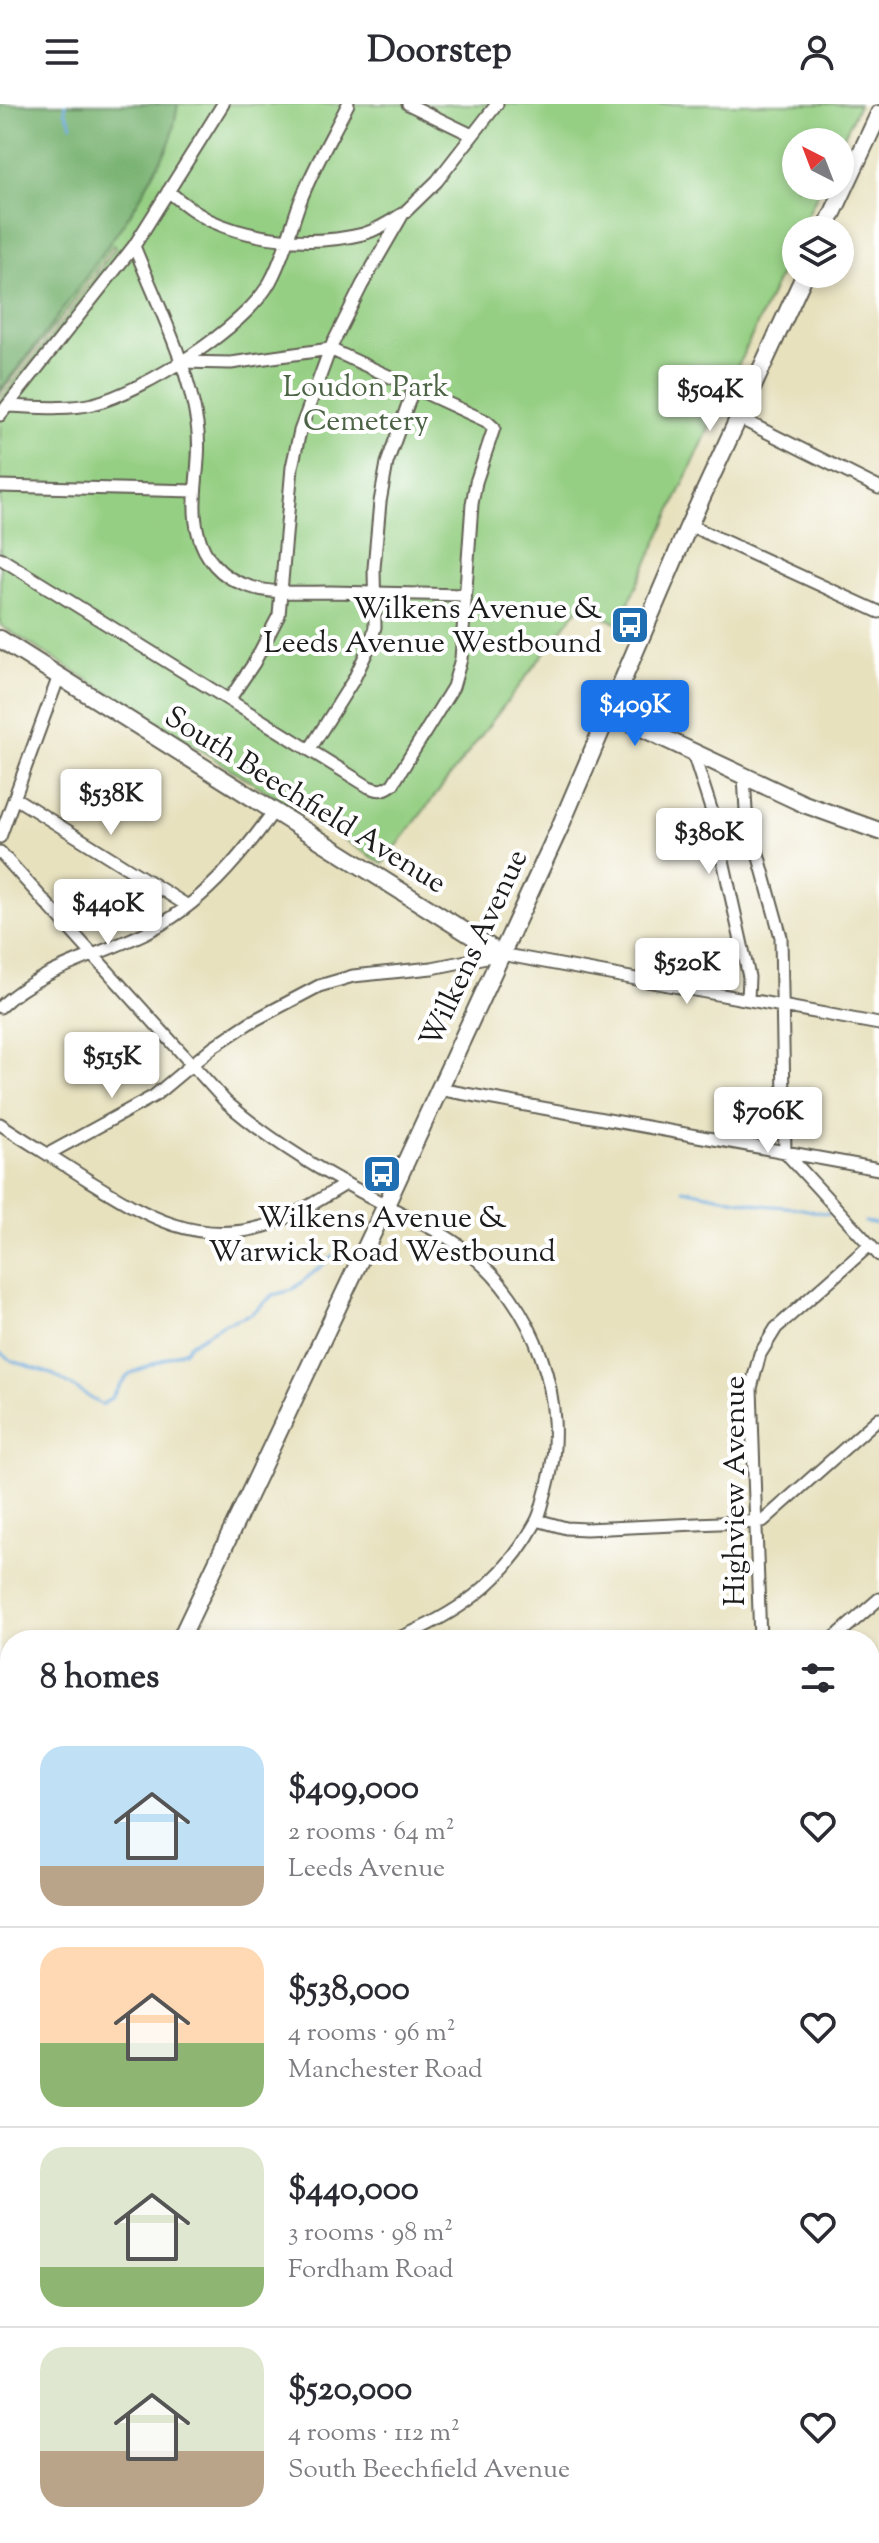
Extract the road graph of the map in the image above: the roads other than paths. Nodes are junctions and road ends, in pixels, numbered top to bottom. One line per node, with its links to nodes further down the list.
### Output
1 (223, 104): 8 (street)
2 (348, 104): 11 (street)
3 (408, 104): 6 (street)
4 (497, 104): 6 (street)
5 (879, 114): 7 (main road)
6 (472, 135): 9 (street)
7 (874, 136): 10 (main road)
8 (168, 191): 11 (street); 12 (street)
9 (403, 214): 11 (street); 14 (street)
10 (832, 216)
11 (287, 239): 15 (street)
12 (134, 246): 15 (street); 17 (street)
13 (799, 288): 18 (main road, Wilkens Avenue)
14 (330, 349): 15 (street); 16 (street); 24 (street)
15 (180, 362): 17 (street); 21 (street)
16 (414, 387): 25 (street); 26 (street)
17 (4, 410)
18 (739, 418): 20 (street); 22 (main road, Wilkens Avenue)
19 (0, 486): 21 (street)
20 (879, 488)
21 (195, 491): 24 (street)
22 (689, 525): 27 (street); 31 (main road, Wilkens Avenue)
23 (0, 558): 30 (street)
24 (281, 591): 25 (street); 30 (street)
25 (373, 593): 26 (street); 32 (street)
26 (464, 595): 32 (street)
27 (879, 612)
28 (0, 639): 29 (main road, South Beechfield Avenue)
29 (59, 676): 35 (street); 36 (main road, South Beechfield Avenue)
30 (229, 700): 32 (street)
31 (610, 713): 33 (main road); 41 (main road, Wilkens Avenue)
32 (310, 749)
33 (693, 753): 34 (main road); 43 (street)
34 (744, 777): 37 (main road); 44 (street)
35 (15, 798): 38 (street); 40 (street)
36 (274, 811): 40 (street); 41 (main road, South Beechfield Avenue)
37 (879, 831)
38 (0, 837)
39 (0, 852): 42 (street)
40 (188, 906): 42 (street)
41 (501, 954): 43 (street, South Beechfield Avenue); 47 (street); 48 (main road, Wilkens Avenue)
42 (92, 956): 45 (street); 47 (street)
43 (748, 999): 44 (street, South Beechfield Avenue)
44 (782, 1006): 46 (street, South Beechfield Avenue); 50 (street)
45 (0, 1007)
46 (879, 1024)
47 (191, 1065): 51 (street); 53 (street)
48 (438, 1089): 50 (street); 54 (main road, Wilkens Avenue)
49 (0, 1124): 51 (street)
50 (785, 1152): 52 (street); 55 (street)
51 (48, 1154): 53 (street)
52 (879, 1169)
53 (346, 1184): 54 (street)
54 (386, 1205): 58 (street); 61 (main road, Wilkens Avenue)
55 (870, 1245): 56 (street); 59 (street, Highview Avenue)
56 (879, 1255)
57 (879, 1418): 59 (street)
58 (537, 1520): 59 (street); 62 (street)
59 (755, 1522): 63 (street, Highview Avenue)
60 (879, 1599): 64 (street)
61 (185, 1630)
62 (417, 1630)
63 (760, 1630)
64 (843, 1630)

